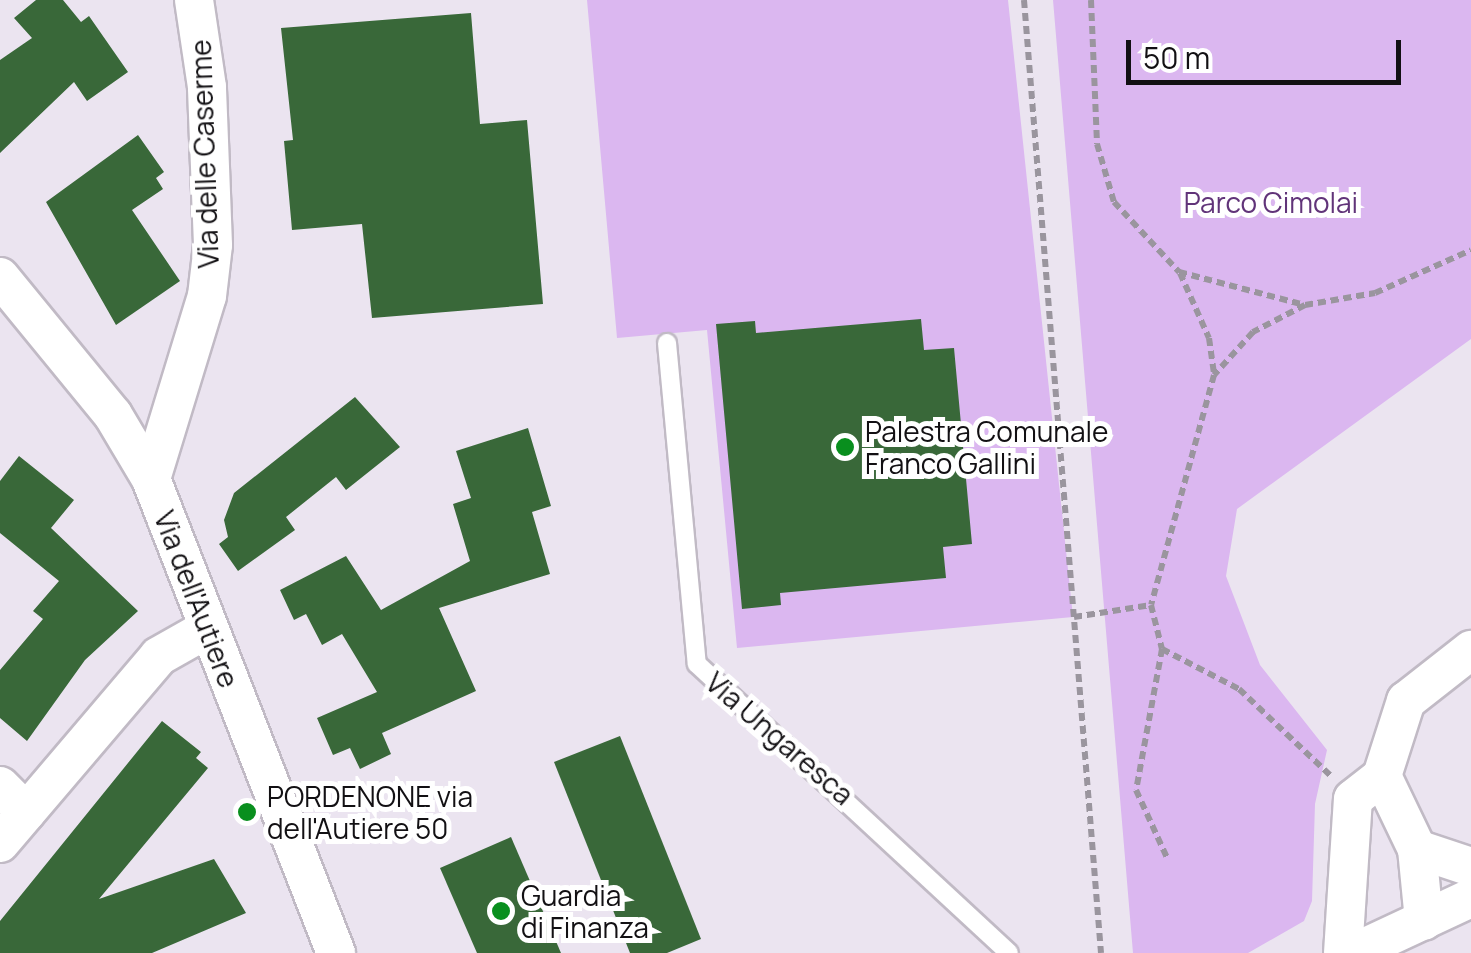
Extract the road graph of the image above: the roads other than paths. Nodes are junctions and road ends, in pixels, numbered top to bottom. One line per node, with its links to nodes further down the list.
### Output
1 (194, 0): 4 (street, Via delle Caserme)
2 (11, 290): 4 (street, Via dell'Autiere)
3 (667, 343): 16 (lane, Via Ungaresca)
4 (152, 479): 5 (street, Via dell'Autiere)
5 (207, 629): 8 (street); 15 (street, Via dell'Autiere)
6 (1471, 650): 7 (street)
7 (1367, 787): 10 (street); 12 (street)
8 (13, 799): 9 (street)
9 (0, 843)
10 (1417, 848): 11 (street); 14 (street)
11 (1471, 867)
12 (1352, 877): 14 (street); 17 (street)
13 (1471, 898): 14 (street)
14 (1410, 927): 18 (street)
15 (336, 953)
16 (1009, 953)
17 (1343, 953)
18 (1353, 953)

